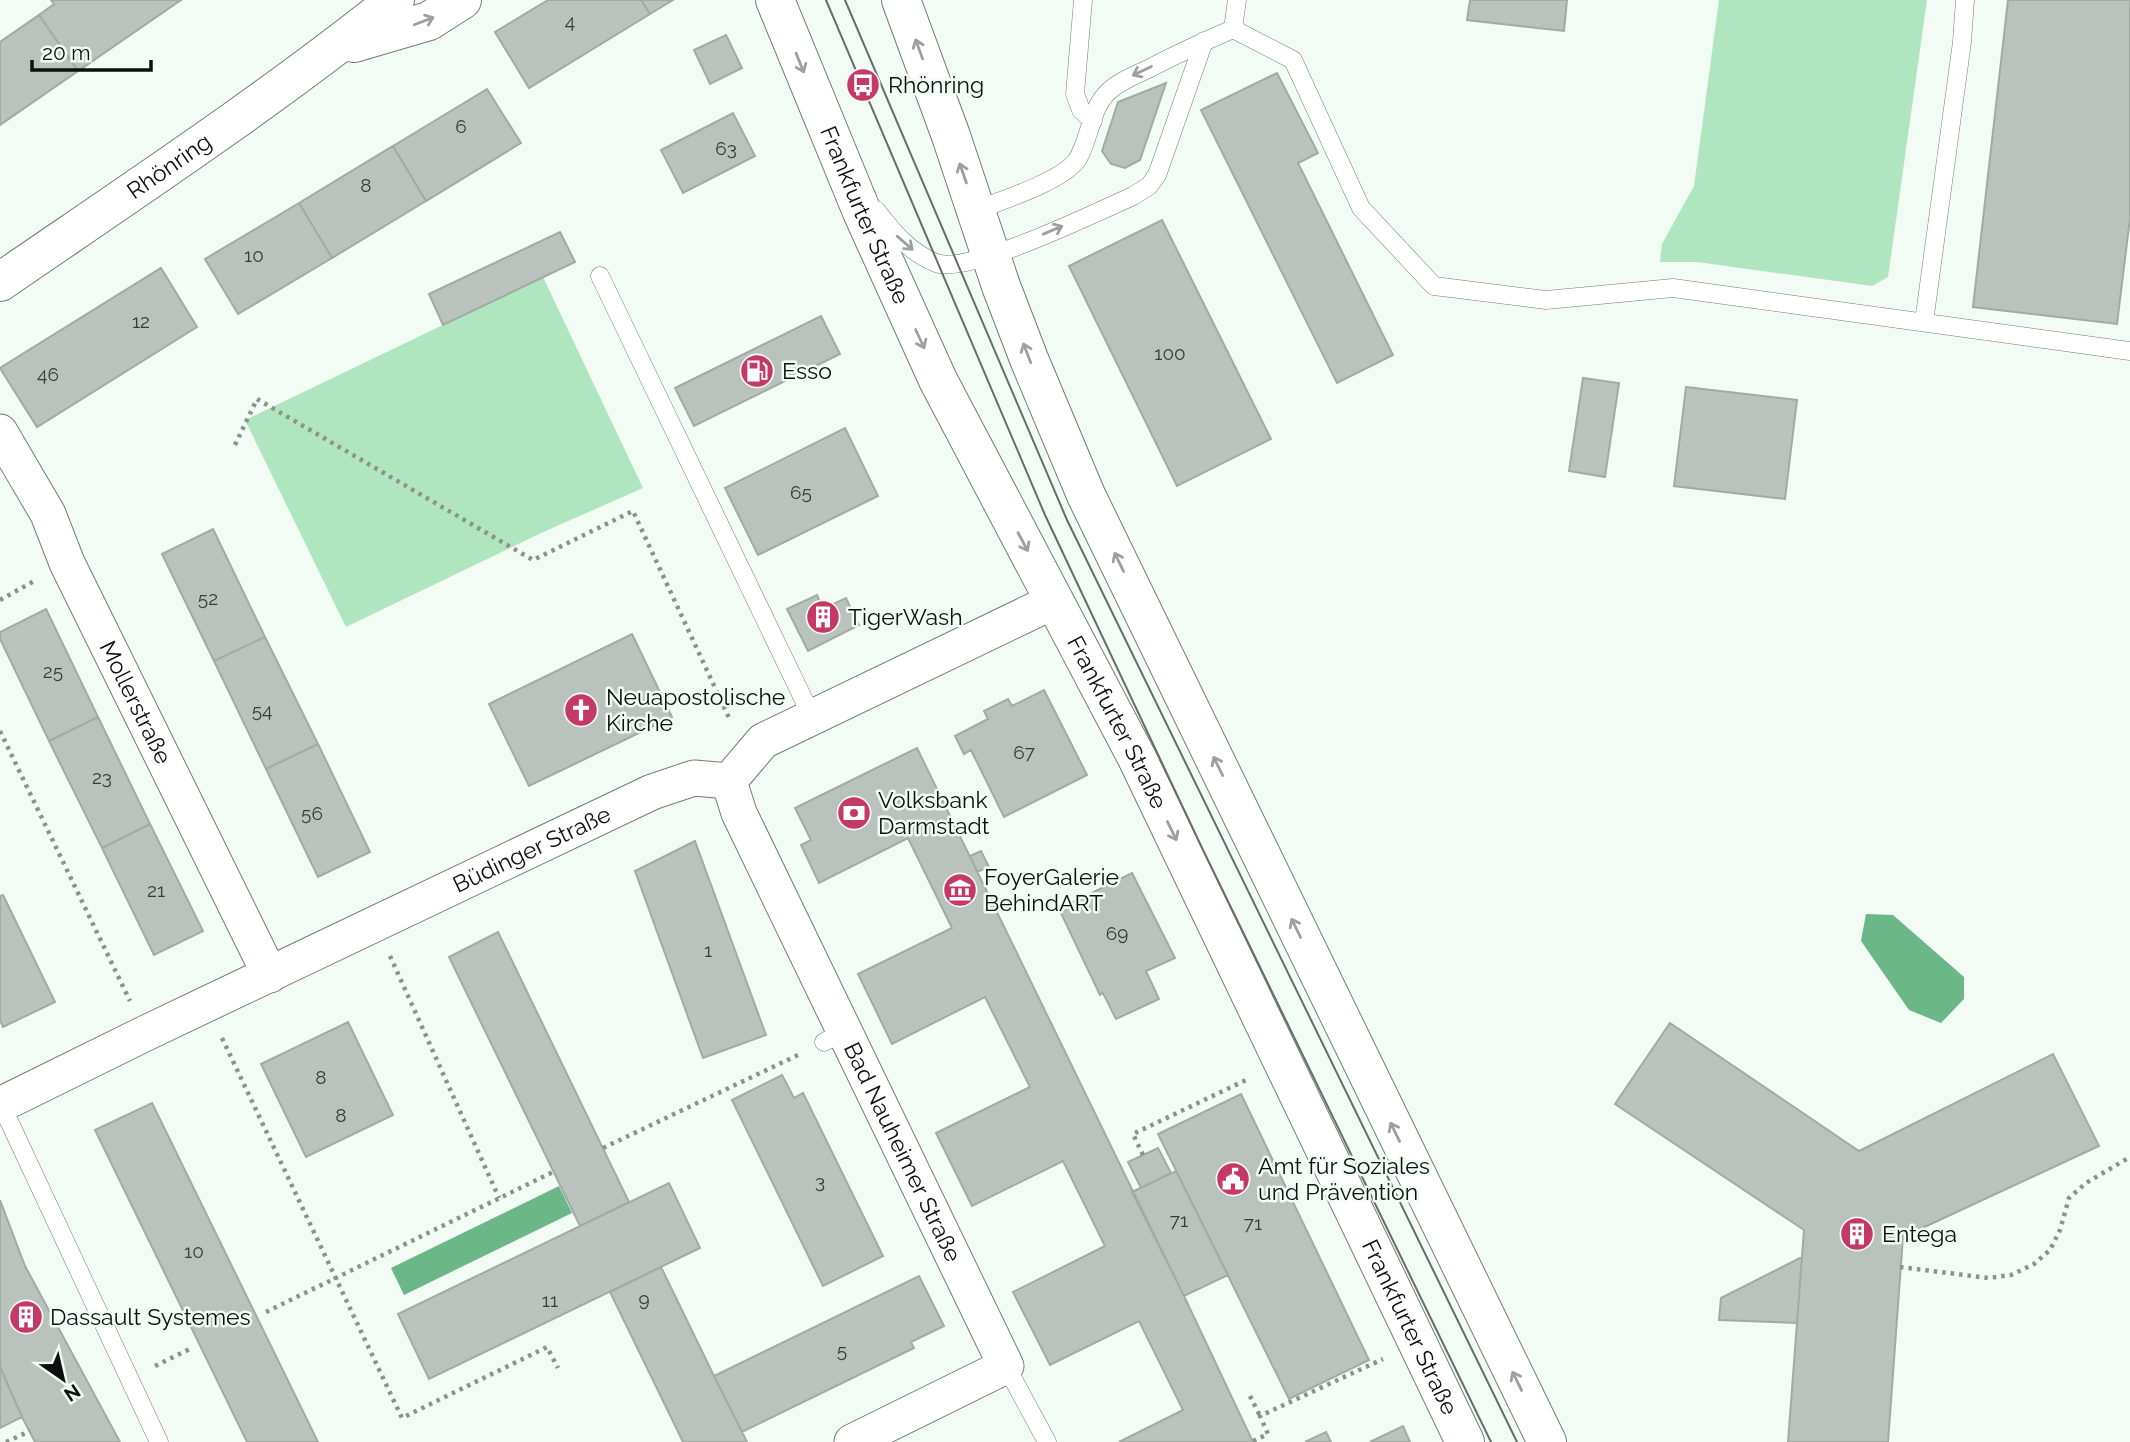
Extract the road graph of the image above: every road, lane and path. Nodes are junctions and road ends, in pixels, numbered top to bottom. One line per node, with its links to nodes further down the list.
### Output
1 (395, 0): 10 (main road, Rhönring)
2 (462, 0): 10 (main road, Rhönring, one-way to 2)
3 (775, 0): 12 (main road, Frankfurter Straße, one-way to 12)
4 (901, 0): 13 (main road, one-way to 4)
5 (1083, 0): 11 (lane)
6 (1237, 0): 8 (lane)
7 (1965, 0): 17 (lane)
8 (1233, 29): 9 (lane); 17 (lane)
9 (1204, 41): 11 (lane, one-way to 11); 14 (lane, one-way to 9)
10 (335, 48): 16 (main road, Rhönring)
11 (1093, 121): 13 (lane)
12 (846, 172): 14 (lane, one-way to 14); 21 (main road, Frankfurter Straße, one-way to 21)
13 (976, 210): 14 (main road)
14 (990, 256): 54 (main road, one-way to 14)
15 (600, 276): 22 (lane)
16 (0, 282)
17 (1924, 322): 18 (lane)
18 (2130, 351)
19 (0, 432): 26 (street, Mollerstraße)
20 (235, 445): 24 (path)
21 (1054, 601): 22 (street); 53 (main road, Frankfurter Straße, one-way to 53)
22 (813, 717): 24 (street)
23 (0, 732): 28 (path)
24 (738, 770): 25 (street, Büdinger Straße); 29 (street, Bad Nauheimer Straße)
25 (375, 925): 26 (street, Büdinger Straße); 36 (path)
26 (270, 975): 27 (street, Büdinger Straße)
27 (207, 1006): 28 (street, Büdinger Straße); 38 (path)
28 (146, 1033): 31 (street, Büdinger Straße)
29 (834, 1037): 32 (path); 42 (street, Bad Nauheimer Straße)
30 (1256, 1075): 33 (path)
31 (0, 1105): 44 (lane)
32 (603, 1148)
33 (1143, 1155)
34 (2130, 1157): 37 (path)
35 (553, 1172): 36 (path)
36 (499, 1198): 38 (path)
37 (1900, 1267)
38 (337, 1278): 39 (path); 43 (path)
39 (266, 1312)
40 (191, 1348): 44 (path)
41 (1394, 1355): 46 (path)
42 (1006, 1366): 51 (street); 52 (lane)
43 (558, 1368)
44 (130, 1379): 50 (lane)
45 (1250, 1396): 46 (path)
46 (1260, 1416): 48 (path)
47 (30, 1431): 49 (path)
48 (1253, 1441)
49 (6, 1442)
50 (159, 1442)
51 (852, 1442)
52 (1047, 1442)
53 (1465, 1442)
54 (1547, 1442)

